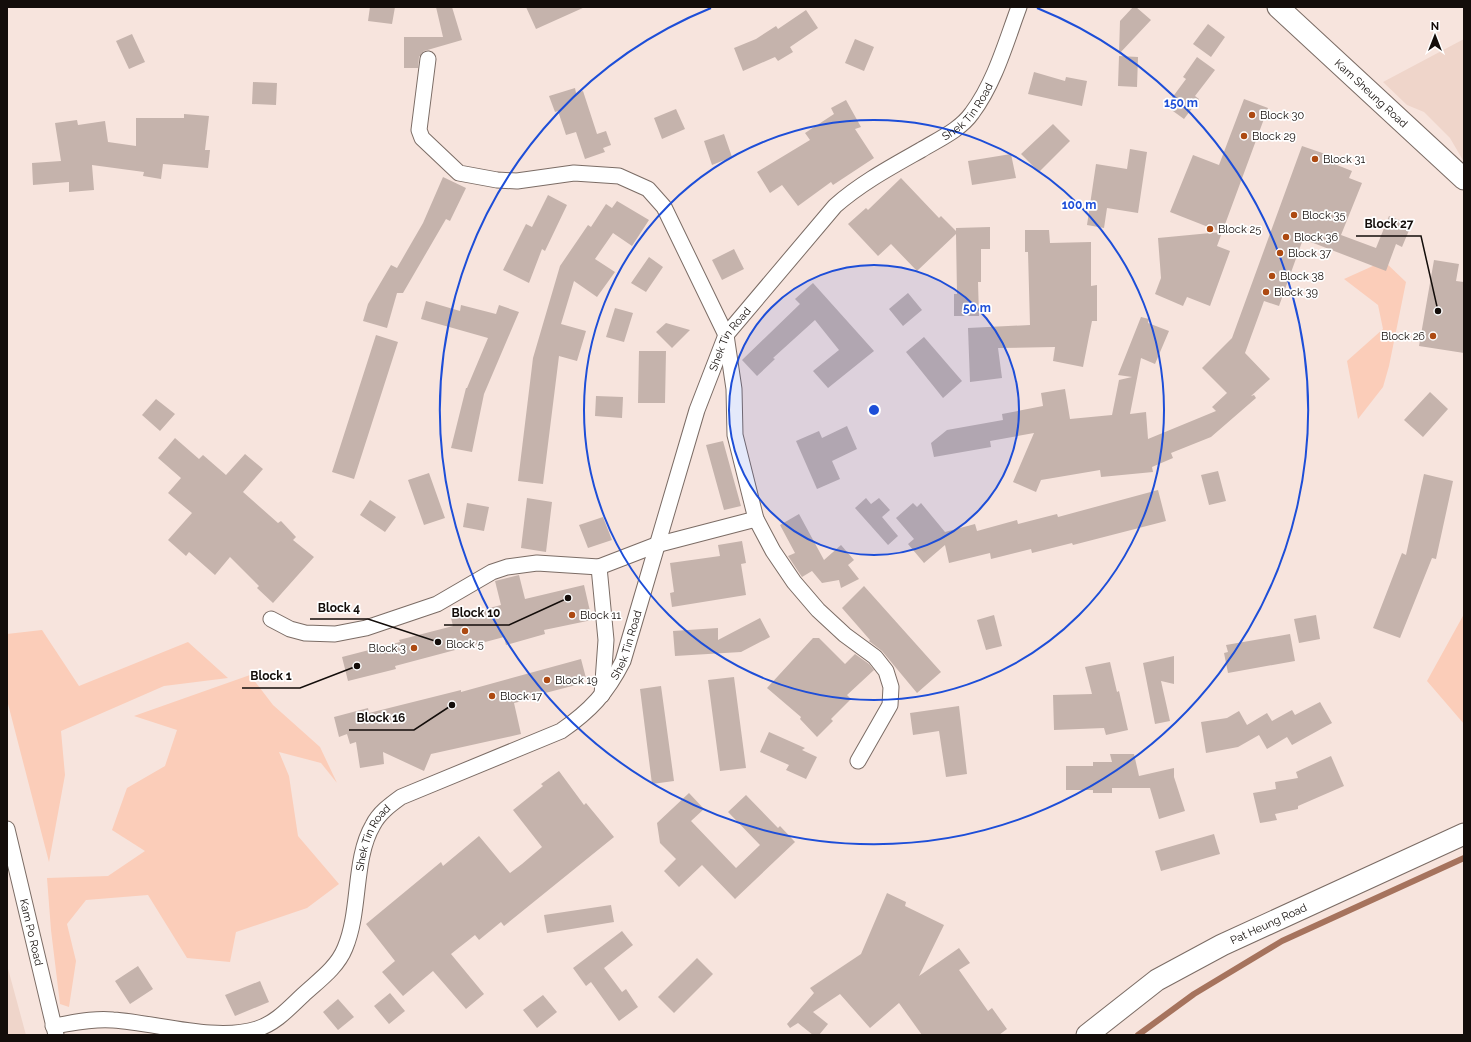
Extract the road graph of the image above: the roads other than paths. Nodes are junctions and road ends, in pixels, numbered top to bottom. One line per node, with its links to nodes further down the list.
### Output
1 (1018, 7): 5 (street, Shek Tin Road)
2 (1278, 7): 4 (main road, Kam Sheung Road)
3 (428, 59): 5 (street)
4 (1464, 179)
5 (726, 335): 6 (street); 7 (street, Shek Tin Road)
6 (756, 518): 7 (street); 11 (street)
7 (656, 545): 8 (street); 10 (street, Shek Tin Road)
8 (599, 567): 9 (street); 10 (street)
9 (271, 619)
10 (602, 697): 14 (street, Shek Tin Road)
11 (858, 761)
12 (7, 828): 14 (street, Kam Po Road)
13 (1464, 834): 15 (main road, Pat Heung Road)
14 (54, 1031)
15 (1086, 1035)

